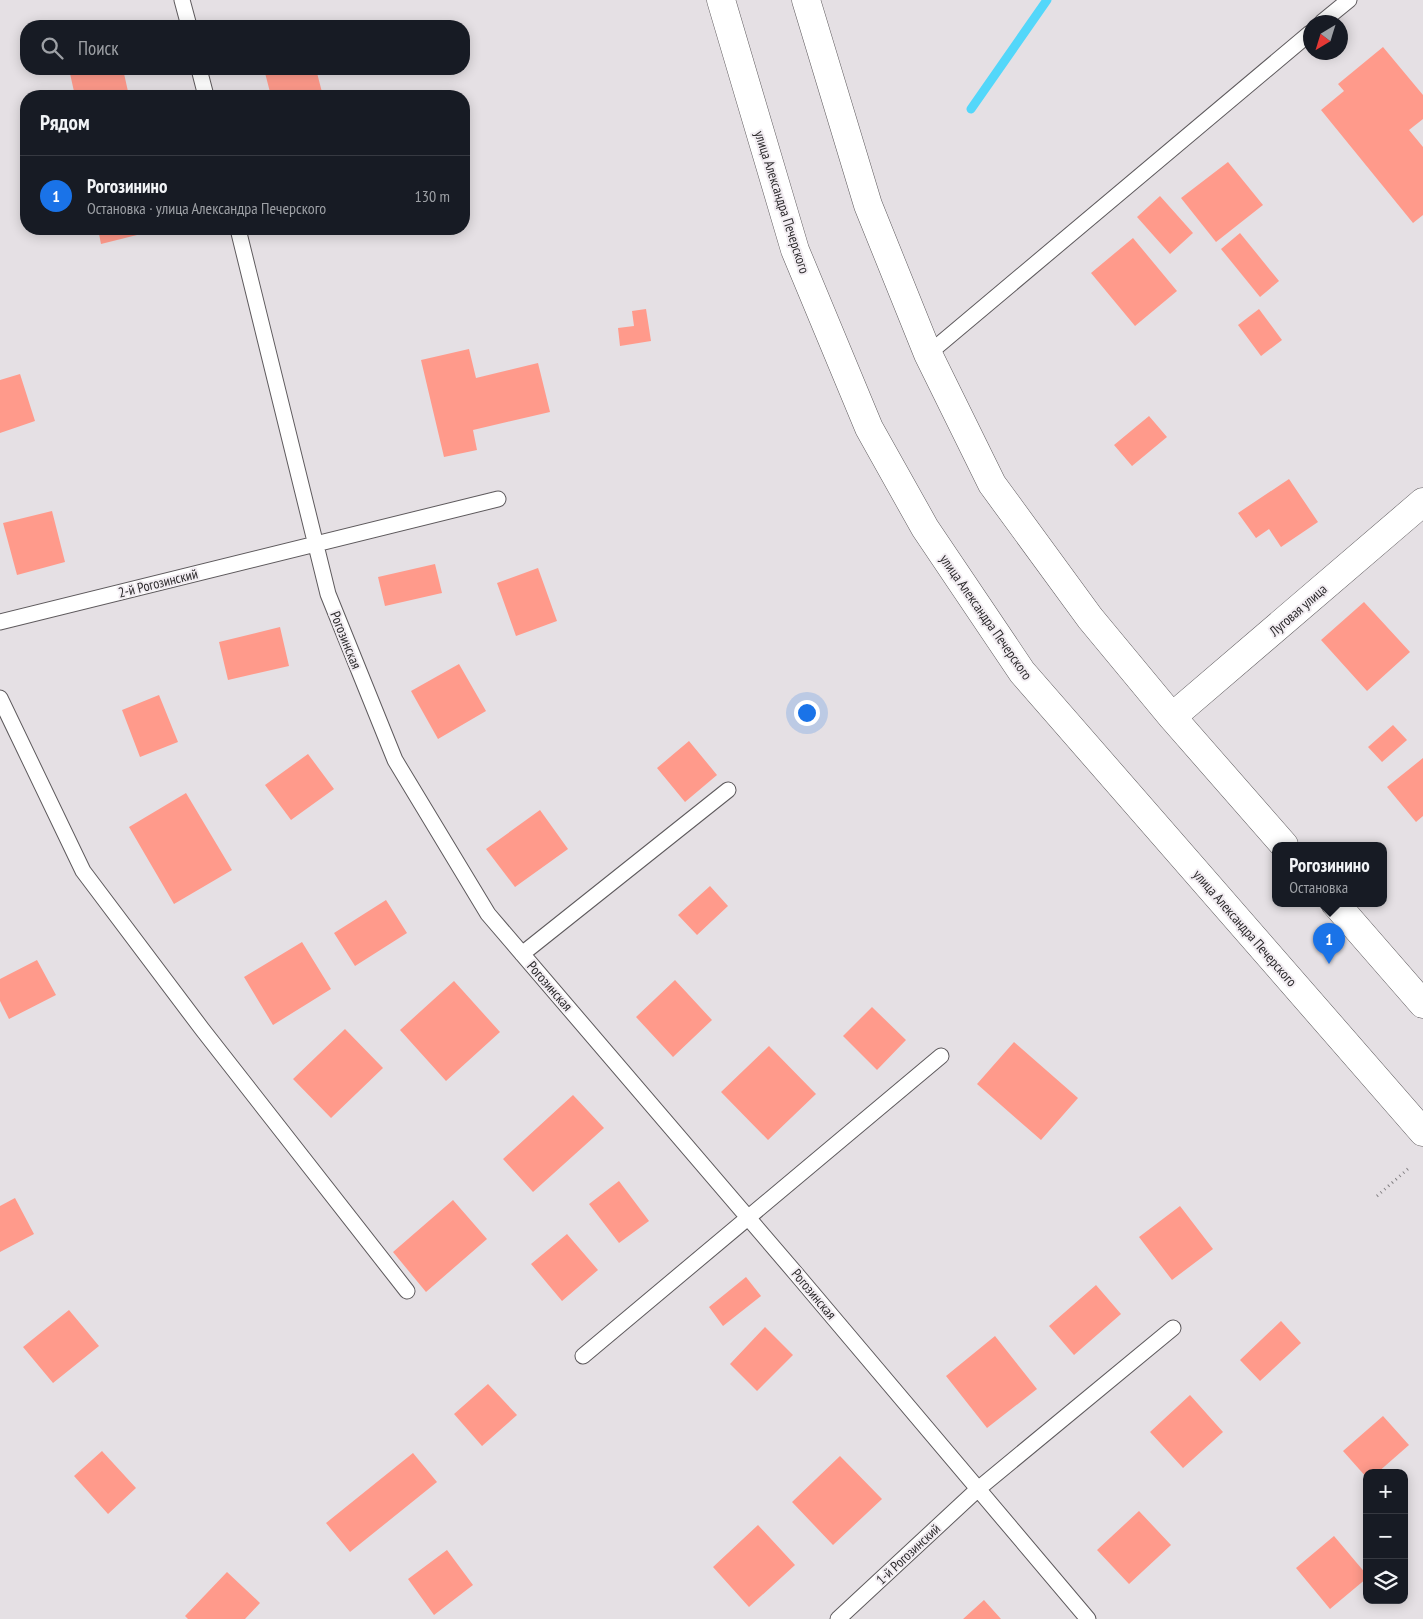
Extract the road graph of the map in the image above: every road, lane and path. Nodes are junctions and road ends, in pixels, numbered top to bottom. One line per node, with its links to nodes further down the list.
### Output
1 (182, 0): 6 (lane)
2 (721, 0): 24 (street, улица Александра Печерского)
3 (806, 0): 11 (street)
4 (1349, 0): 5 (lane)
5 (1331, 15)
6 (187, 20)
7 (1303, 38): 11 (lane)
8 (201, 75): 9 (lane)
9 (204, 90)
10 (239, 235): 14 (lane, Рогозинская)
11 (928, 354): 17 (street)
12 (498, 499): 14 (lane, 2-й Рогозинский)
13 (1423, 502): 17 (street, Луговая улица)
14 (316, 544): 15 (lane, 2-й Рогозинский); 21 (lane, Рогозинская)
15 (0, 622)
16 (0, 698): 28 (lane)
17 (1172, 716): 19 (street)
18 (728, 790): 21 (lane)
19 (1281, 842)
20 (1338, 907): 22 (street)
21 (522, 954): 27 (lane, Рогозинская)
22 (1423, 1004)
23 (941, 1056): 27 (lane)
24 (1423, 1132)
25 (1409, 1168): 26 (path)
26 (1377, 1196)
27 (749, 1218): 30 (lane); 31 (lane, Рогозинская)
28 (406, 1291)
29 (1174, 1328): 31 (lane, 1-й Рогозинский)
30 (583, 1356)
31 (978, 1489): 32 (lane, 1-й Рогозинский); 33 (lane, Рогозинская)
32 (838, 1619)
33 (1088, 1619)

